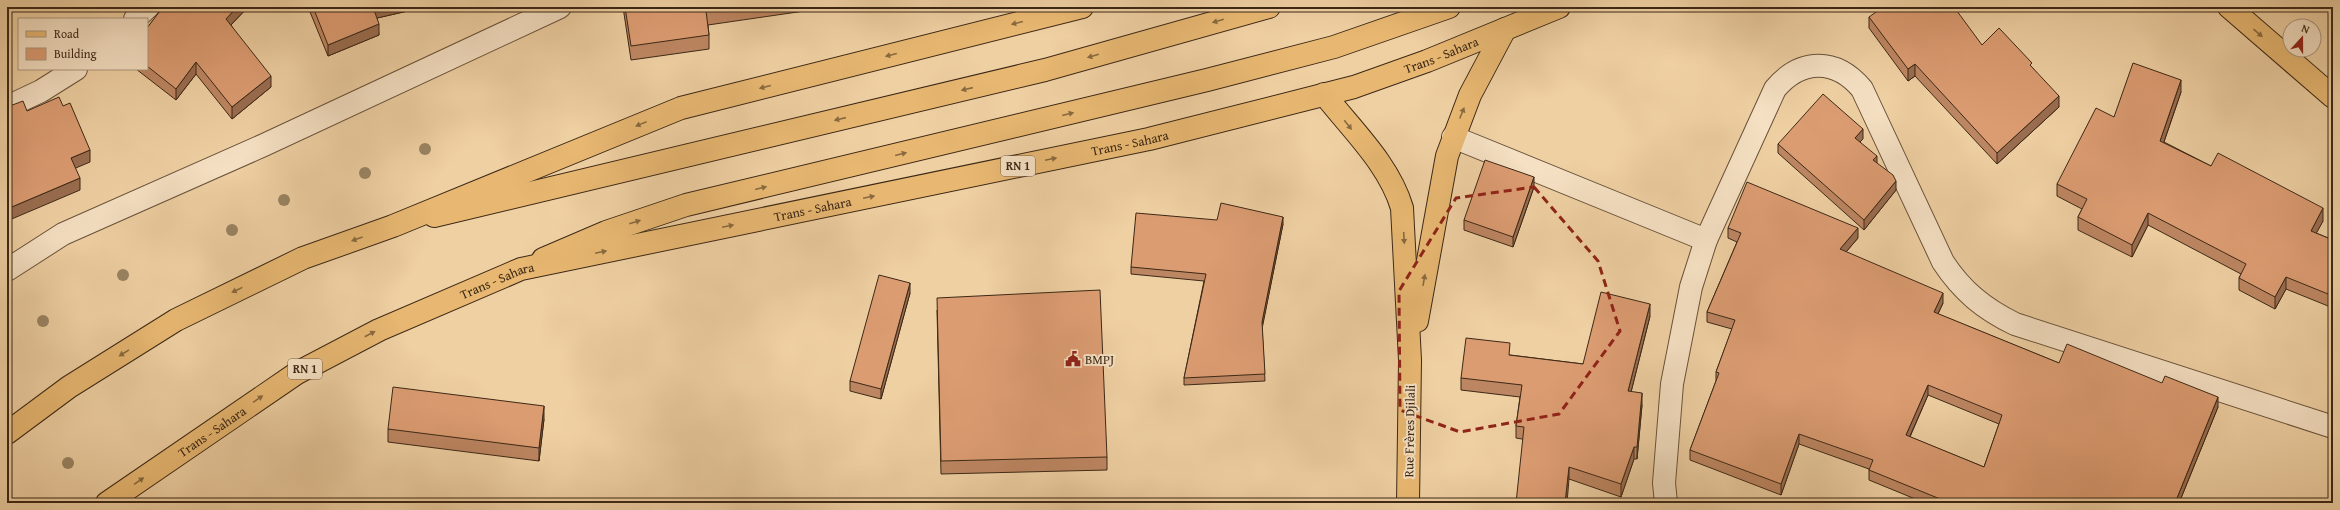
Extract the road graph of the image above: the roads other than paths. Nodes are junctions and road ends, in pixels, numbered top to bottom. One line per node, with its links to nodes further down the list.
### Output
1 (148, 7): 8 (street)
2 (560, 7): 18 (street)
3 (1082, 7): 15 (main road, one-way to 15)
4 (1269, 7): 15 (main road, one-way to 15)
5 (1449, 7): 17 (main road, RN 1, one-way to 5)
6 (1559, 7): 9 (main road, Trans - Sahara / RN 1)
7 (2228, 7): 12 (main road, one-way to 12)
8 (136, 18)
9 (1505, 29): 11 (main road, Trans - Sahara / RN 1); 14 (main road, one-way to 9)
10 (74, 70): 13 (street)
11 (1324, 94): 17 (main road, Trans - Sahara / RN 1, one-way to 11); 19 (main road, one-way to 19)
12 (2333, 97)
13 (7, 107)
14 (1454, 138): 16 (street); 19 (main road, one-way to 14)
15 (393, 226): 21 (main road, one-way to 21)
16 (1706, 240): 20 (street); 24 (street)
17 (522, 268): 22 (main road, Trans - Sahara / RN 1, one-way to 17)
18 (7, 270)
19 (1410, 360): 23 (main road, Rue Frères Djilali)
20 (2333, 427)
21 (7, 433)
22 (107, 503)
23 (1408, 503)
24 (1666, 503)

